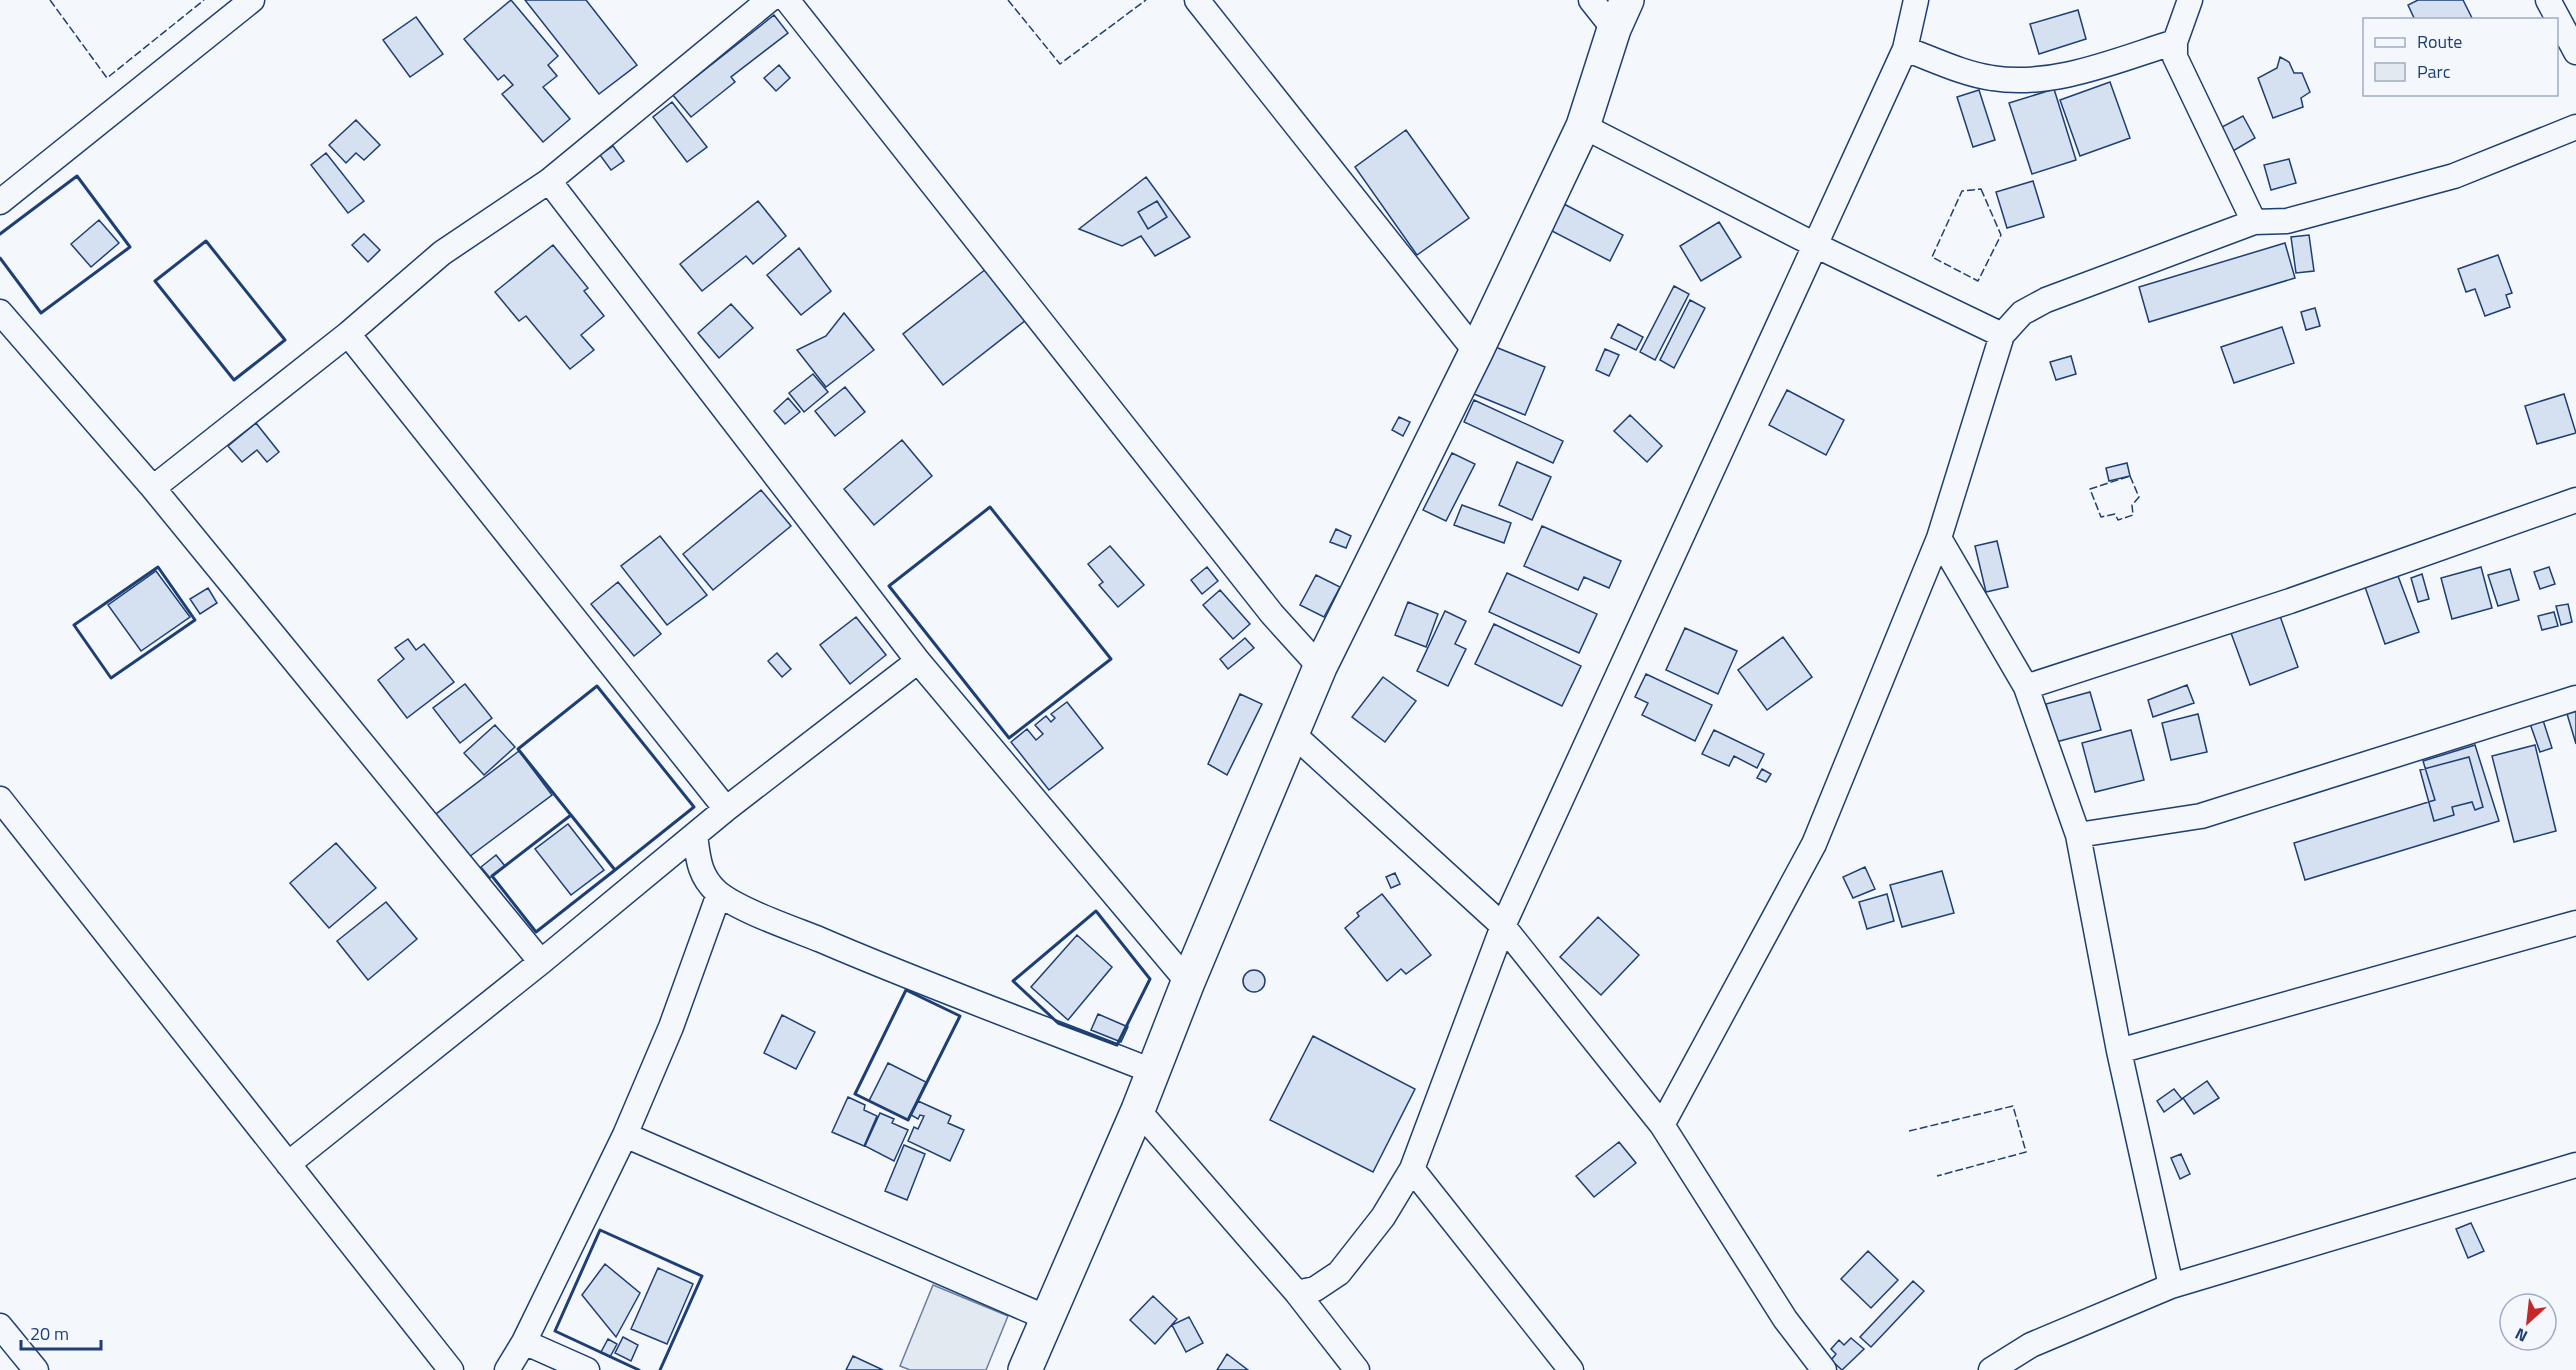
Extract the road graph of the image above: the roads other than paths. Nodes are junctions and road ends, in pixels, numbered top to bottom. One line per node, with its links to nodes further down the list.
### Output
1 (252, 0): 19 (street)
2 (769, 0): 18 (street)
3 (787, 0): 30 (street)
4 (1197, 0): 25 (street)
5 (1591, 0): 12 (street)
6 (1628, 0): 12 (street)
7 (1916, 0): 14 (street)
8 (2190, 0): 13 (street)
9 (2548, 0): 10 (street)
10 (2558, 18)
11 (2558, 19): 15 (street)
12 (1614, 29): 16 (street)
13 (2175, 42): 14 (street); 20 (street)
14 (1905, 49): 21 (street)
15 (2576, 52)
16 (1583, 126): 21 (street); 25 (street)
17 (2576, 128): 20 (street)
18 (549, 182): 23 (street); 29 (street)
19 (0, 202)
20 (2254, 222): 24 (street)
21 (1817, 246): 24 (street); 40 (street)
22 (0, 312): 26 (street)
23 (348, 334): 26 (street); 35 (street)
24 (2002, 335): 28 (street)
25 (1476, 352): 30 (street)
26 (153, 488): 41 (street)
27 (2576, 500): 31 (street)
28 (1940, 538): 31 (street); 46 (street)
29 (918, 661): 35 (street); 42 (street)
30 (1320, 667): 33 (street)
31 (2026, 687): 37 (street)
32 (2576, 698): 37 (street)
33 (1292, 733): 40 (street); 42 (street)
34 (0, 799): 48 (street)
35 (726, 809): 36 (street)
36 (695, 835): 38 (street); 41 (street)
37 (2078, 835): 43 (street)
38 (720, 894): 44 (street); 47 (street)
39 (2576, 923): 43 (street)
40 (1503, 926): 46 (street); 50 (street)
41 (541, 962): 48 (street)
42 (1188, 982): 44 (street)
43 (2119, 1051): 51 (street)
44 (1152, 1071): 45 (street)
45 (1138, 1110): 52 (street); 53 (street)
46 (1662, 1125): 63 (street)
47 (625, 1135): 53 (street); 55 (street)
48 (288, 1164): 57 (street)
49 (2576, 1165): 51 (street)
50 (1412, 1169): 52 (street); 62 (street)
51 (2171, 1286): 64 (street)
52 (1297, 1293): 61 (street)
53 (1047, 1318): 60 (street)
54 (0, 1326): 56 (street)
55 (524, 1342): 58 (street); 59 (street)
56 (27, 1367)
57 (451, 1370)
58 (507, 1370)
59 (587, 1370)
60 (1025, 1370)
61 (1357, 1370)
62 (1570, 1370)
63 (1824, 1370)
64 (1991, 1370)

